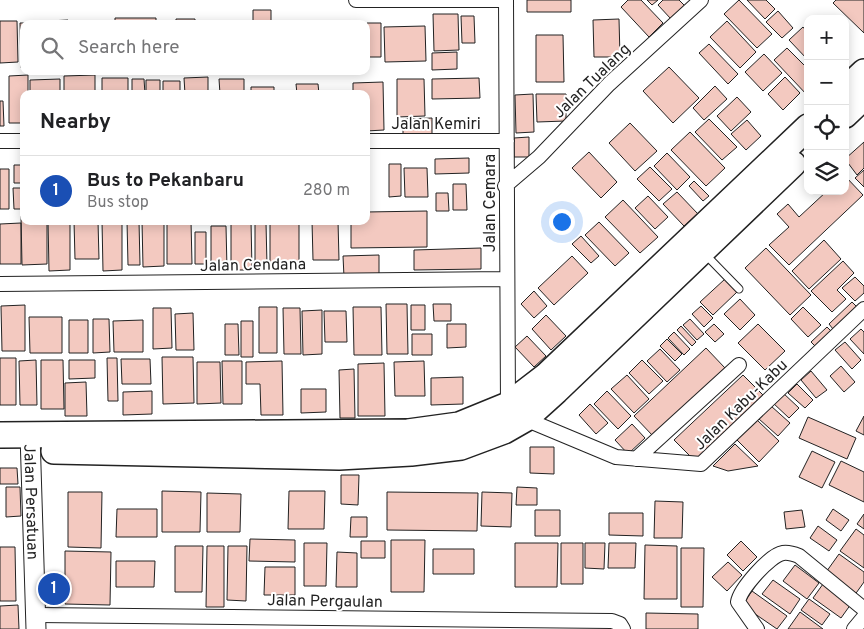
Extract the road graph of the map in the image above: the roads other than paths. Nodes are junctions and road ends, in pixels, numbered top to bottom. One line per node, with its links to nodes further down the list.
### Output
1 (356, 0): 2 (street)
2 (506, 0): 12 (street, Jalan Cemara)
3 (701, 0): 14 (street, Jalan Tualang)
4 (864, 72): 5 (highway)
5 (849, 86)
6 (864, 97): 7 (highway)
7 (849, 111)
8 (804, 131): 21 (highway)
9 (0, 141): 10 (street)
10 (20, 141)
11 (370, 141): 12 (street, Jalan Kemiri)
12 (507, 141): 14 (street, Jalan Cemara)
13 (804, 155): 15 (highway)
14 (505, 186): 16 (street, Jalan Cemara)
15 (703, 251): 18 (lane); 21 (highway)
16 (506, 279): 17 (street, Jalan Cendana); 21 (street, Jalan Cemara)
17 (0, 284)
18 (739, 289)
19 (864, 309): 25 (street, Jalan Kabu-Kabu)
20 (739, 365): 25 (street)
21 (516, 412): 23 (highway); 25 (street, Jalan Kabu-Kabu)
22 (0, 434): 23 (highway)
23 (30, 442): 24 (highway); 28 (street, Jalan Persatuan)
24 (0, 451)
25 (636, 459)
26 (864, 609): 30 (street)
27 (864, 617): 31 (street)
28 (37, 622): 29 (street, Jalan Pergaulan)
29 (618, 625)
30 (758, 629)
31 (854, 629)

